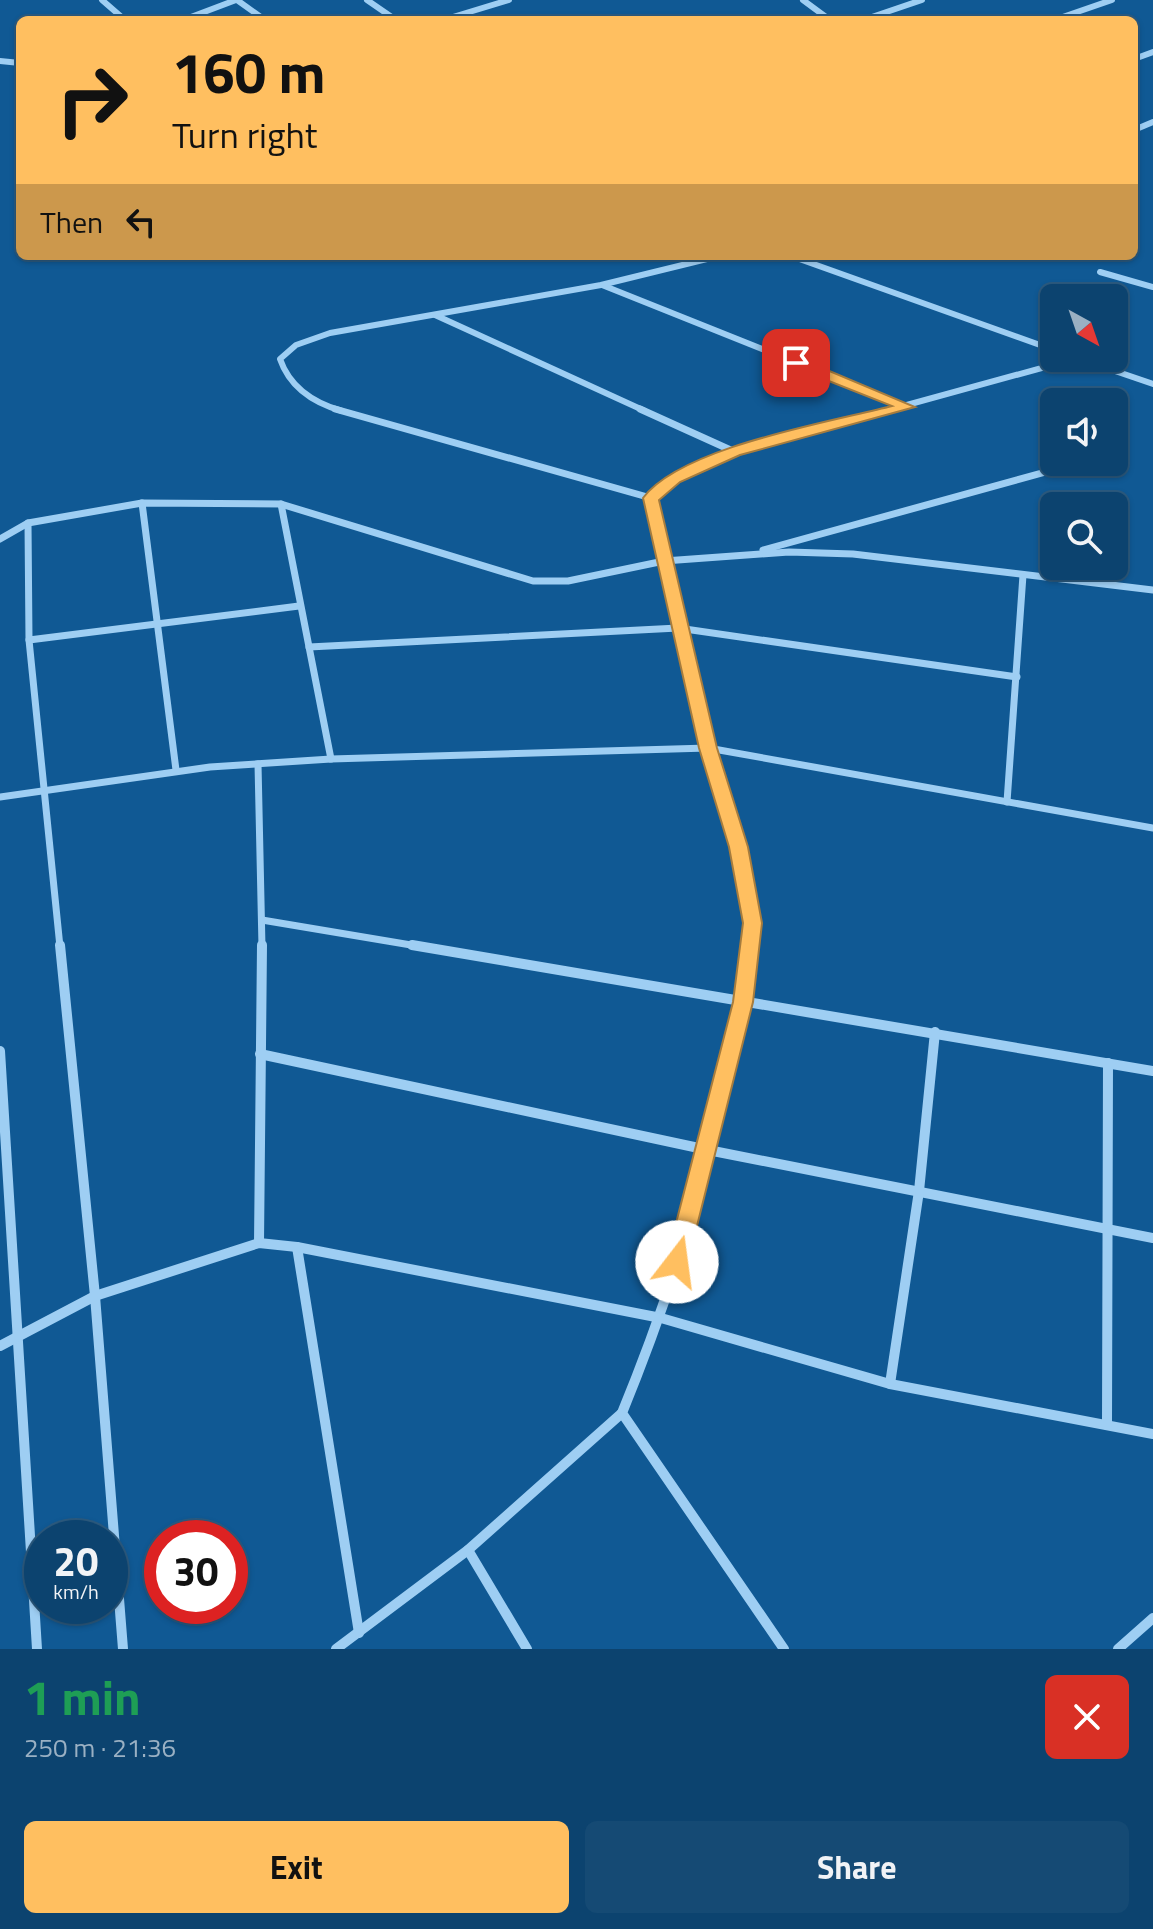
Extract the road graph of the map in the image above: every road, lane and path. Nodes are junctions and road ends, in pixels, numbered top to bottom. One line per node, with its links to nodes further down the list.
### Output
1 (102, 0): 8 (street)
2 (236, 0): 9 (street); 10 (street)
3 (367, 0): 11 (street)
4 (509, 0): 12 (street)
5 (803, 0): 13 (street)
6 (922, 0): 14 (street)
7 (1112, 0): 15 (street)
8 (120, 16)
9 (194, 16)
10 (259, 16)
11 (390, 16)
12 (456, 16)
13 (825, 16)
14 (875, 16)
15 (1066, 16)
16 (703, 260): 19 (street)
17 (802, 260): 22 (street)
18 (1100, 272): 20 (street)
19 (601, 285): 21 (street); 26 (street)
20 (1153, 287)
21 (434, 315): 27 (street); 29 (street)
22 (1040, 345)
23 (1040, 369): 26 (street)
24 (1118, 372): 25 (street)
25 (1153, 384)
26 (908, 407): 27 (street)
27 (735, 452): 29 (street)
28 (1040, 474): 34 (street)
29 (651, 498): 35 (street)
30 (142, 503): 31 (street); 32 (street); 39 (street)
31 (281, 504): 35 (street); 38 (street)
32 (28, 523): 33 (street); 41 (street)
33 (0, 539)
34 (748, 554): 35 (street); 36 (street)
35 (664, 561): 40 (street)
36 (1023, 575): 37 (street); 43 (street)
37 (1153, 590)
38 (299, 606): 39 (street); 42 (street)
39 (155, 623): 41 (street); 47 (street)
40 (678, 628): 42 (street); 43 (street); 44 (street)
41 (29, 640): 48 (street)
42 (309, 647): 45 (street)
43 (1017, 677): 50 (street)
44 (708, 748): 45 (street); 50 (street); 53 (street)
45 (331, 759): 46 (street)
46 (258, 764): 47 (street); 52 (street)
47 (176, 770): 48 (street)
48 (47, 790): 49 (street); 65 (street)
49 (0, 797)
50 (1007, 802): 51 (street)
51 (1153, 828)
52 (262, 920): 53 (street); 56 (street)
53 (743, 1002): 54 (street); 59 (street)
54 (935, 1032): 57 (street); 60 (street)
55 (0, 1053): 67 (street)
56 (260, 1054): 59 (street); 63 (street)
57 (1108, 1063): 58 (street); 61 (street)
58 (1153, 1071)
59 (708, 1150): 60 (street); 66 (street)
60 (919, 1191): 61 (street); 69 (street)
61 (1107, 1228): 62 (street); 71 (street)
62 (1153, 1238)
63 (259, 1243): 64 (street); 65 (street)
64 (297, 1247): 66 (street); 75 (street)
65 (95, 1296): 67 (street); 77 (street)
66 (661, 1318): 69 (street); 70 (street)
67 (19, 1337): 68 (street); 76 (street)
68 (0, 1346)
69 (890, 1384): 71 (street)
70 (622, 1413): 73 (street); 80 (street)
71 (1107, 1425): 72 (street)
72 (1153, 1434)
73 (468, 1550): 75 (street); 79 (street)
74 (1153, 1618): 81 (street)
75 (359, 1633): 78 (street)
76 (37, 1649)
77 (123, 1649)
78 (336, 1649)
79 (527, 1649)
80 (784, 1649)
81 (1118, 1649)

